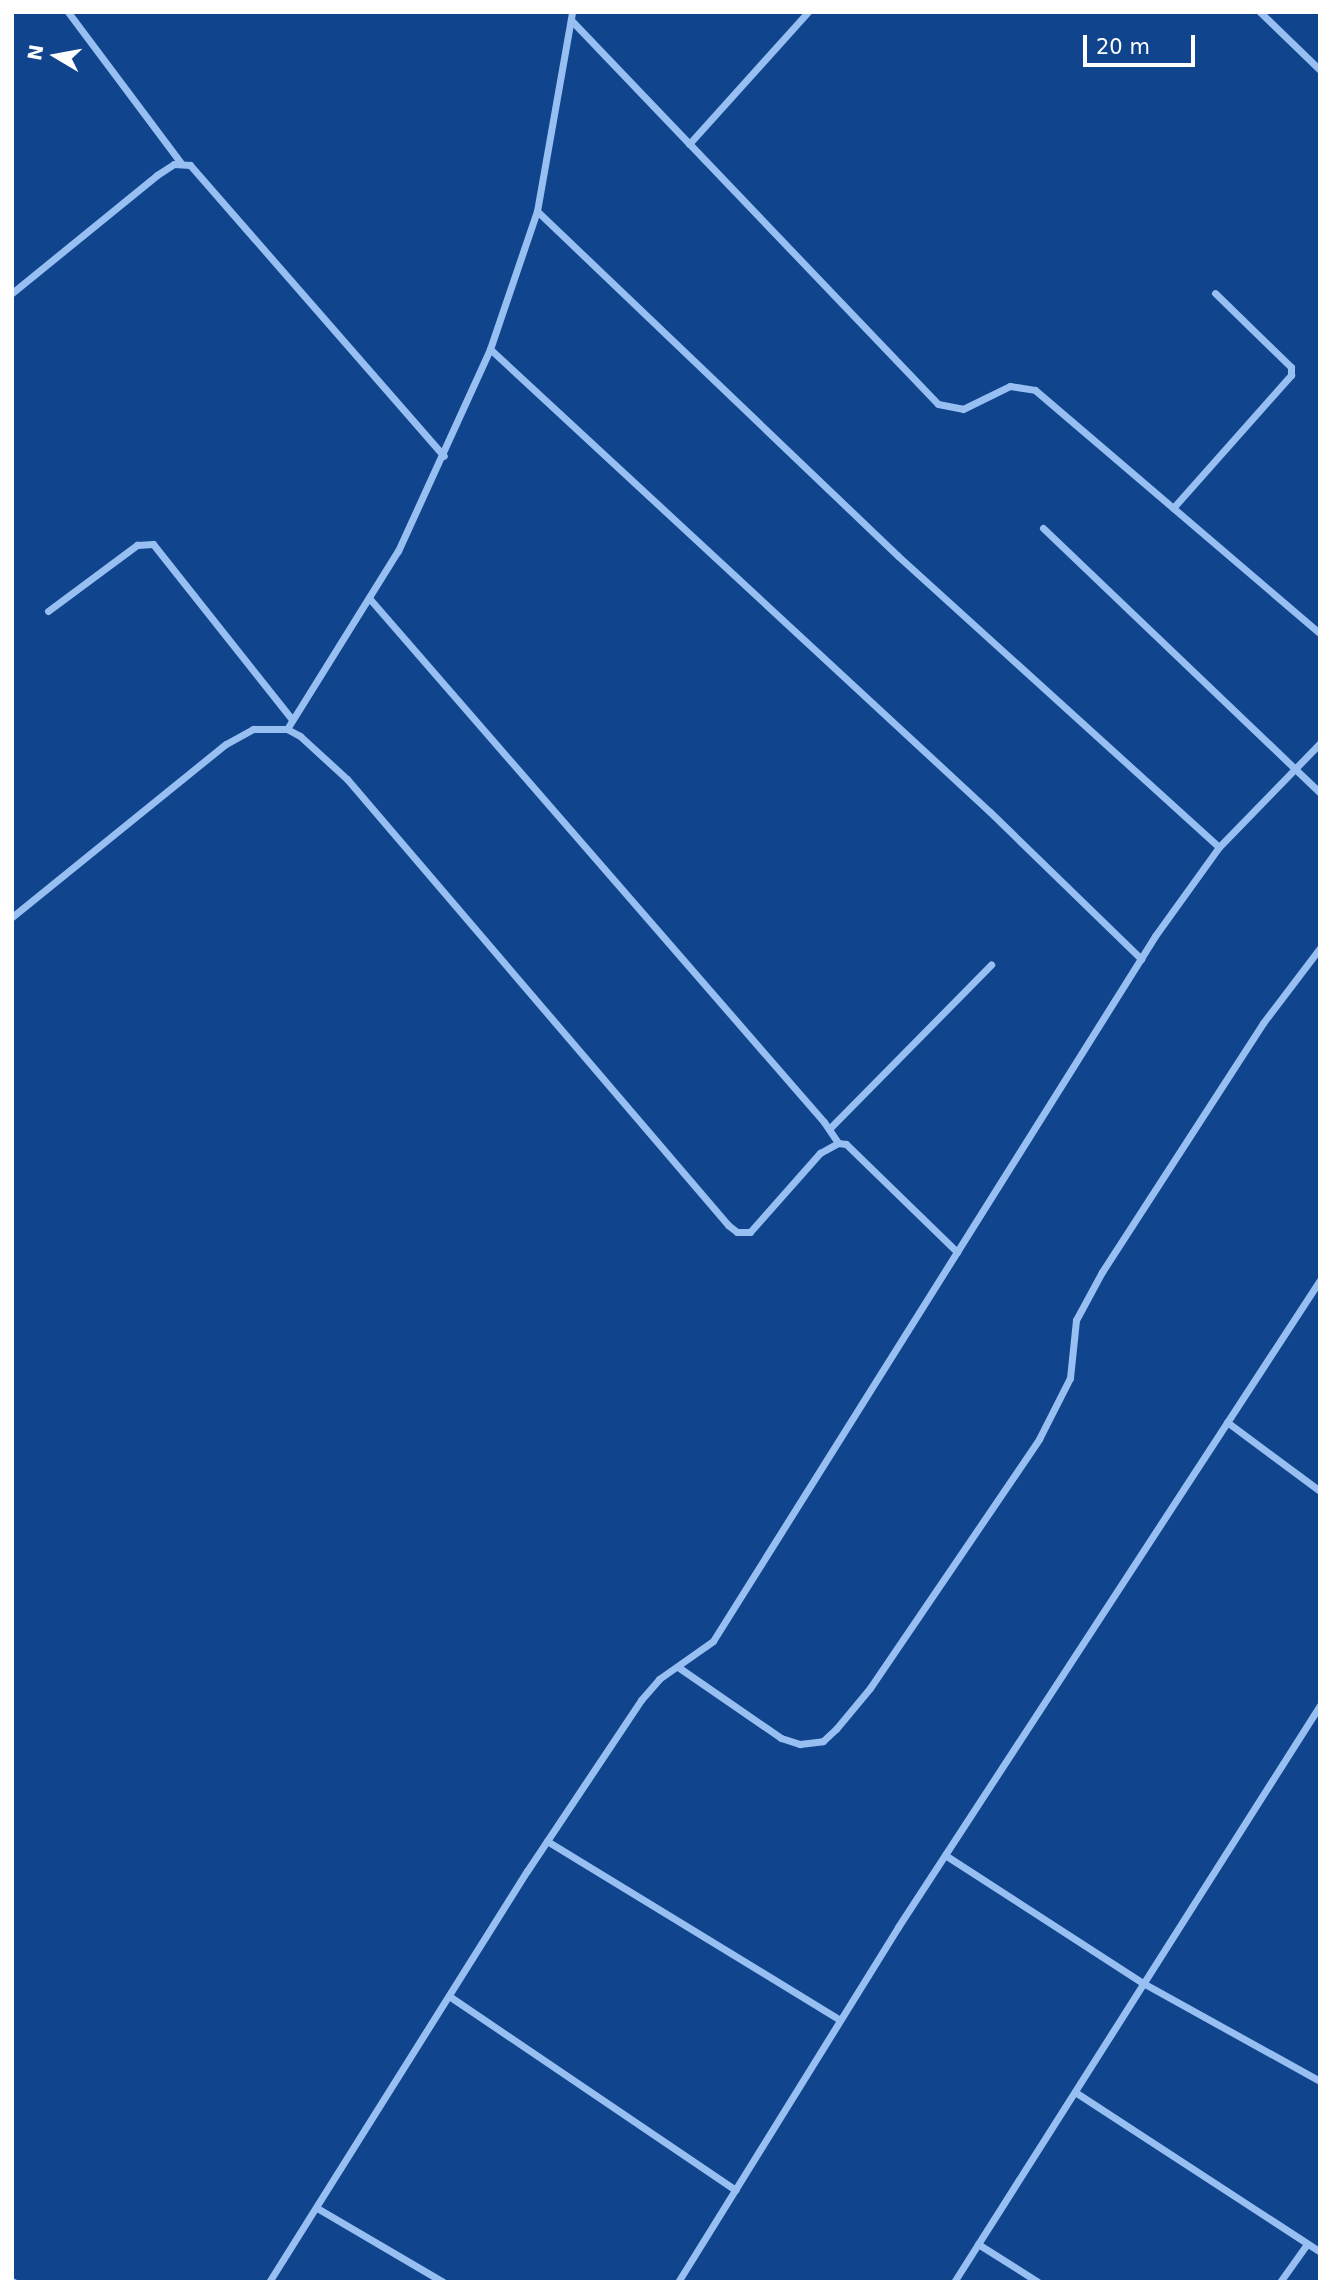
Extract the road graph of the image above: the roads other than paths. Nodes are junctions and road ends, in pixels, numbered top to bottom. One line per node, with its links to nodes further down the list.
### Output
1 (68, 12): 7 (street)
2 (808, 12): 6 (street)
3 (1260, 12): 5 (street)
4 (572, 16): 6 (street); 8 (street)
5 (1320, 70)
6 (690, 144): 13 (street)
7 (181, 163): 9 (street); 12 (street)
8 (537, 211): 11 (street); 23 (street)
9 (12, 293)
10 (1215, 293): 13 (street)
11 (491, 349): 12 (street); 26 (street)
12 (444, 456): 15 (street)
13 (1173, 508): 17 (street)
14 (1043, 528): 21 (street)
15 (369, 598): 18 (street); 28 (street)
16 (48, 611): 18 (street)
17 (1320, 634)
18 (291, 719): 19 (street)
19 (286, 729): 24 (street); 29 (street)
20 (1320, 743): 21 (street)
21 (1293, 766): 22 (street); 23 (street)
22 (1320, 793)
23 (1219, 847): 26 (street)
24 (12, 917)
25 (1320, 948): 34 (street)
26 (1141, 959): 30 (street)
27 (992, 965): 28 (street)
28 (829, 1129): 29 (street)
29 (838, 1143): 30 (street)
30 (957, 1252): 34 (street)
31 (1320, 1280): 32 (street)
32 (1227, 1422): 33 (street); 37 (street)
33 (1320, 1491)
34 (678, 1667): 36 (street)
35 (1320, 1704): 38 (street)
36 (547, 1842): 39 (street); 40 (street)
37 (945, 1855): 38 (street); 40 (street)
38 (1143, 1983): 41 (street); 42 (street)
39 (449, 1996): 43 (street); 44 (street)
40 (840, 2020): 43 (street)
41 (1320, 2081)
42 (1075, 2091): 45 (street); 46 (street)
43 (735, 2190): 50 (street)
44 (317, 2208): 48 (street); 49 (street)
45 (978, 2244): 51 (street); 52 (street)
46 (1307, 2244): 47 (street); 53 (street)
47 (1320, 2252)
48 (269, 2282)
49 (443, 2282)
50 (678, 2282)
51 (954, 2282)
52 (1038, 2282)
53 (1280, 2282)

